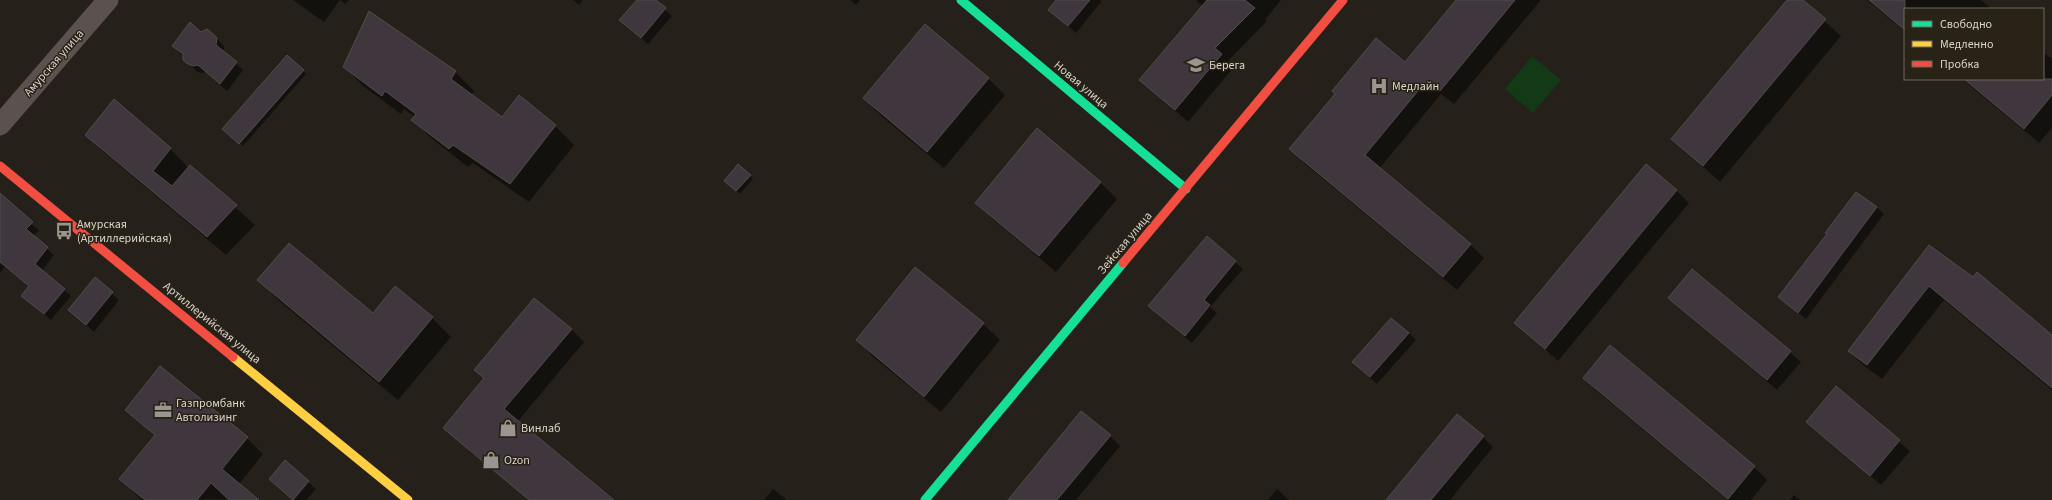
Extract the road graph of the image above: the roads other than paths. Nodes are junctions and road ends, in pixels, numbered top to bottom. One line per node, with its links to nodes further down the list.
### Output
1 (108, 0): 4 (street, Амурская улица)
2 (961, 0): 6 (street, Новая улица)
3 (1343, 0): 6 (street, Зейская улица)
4 (0, 125)
5 (0, 166): 7 (street, Артиллерийская улица)
6 (1186, 189): 8 (street, Зейская улица)
7 (408, 500)
8 (925, 500)

